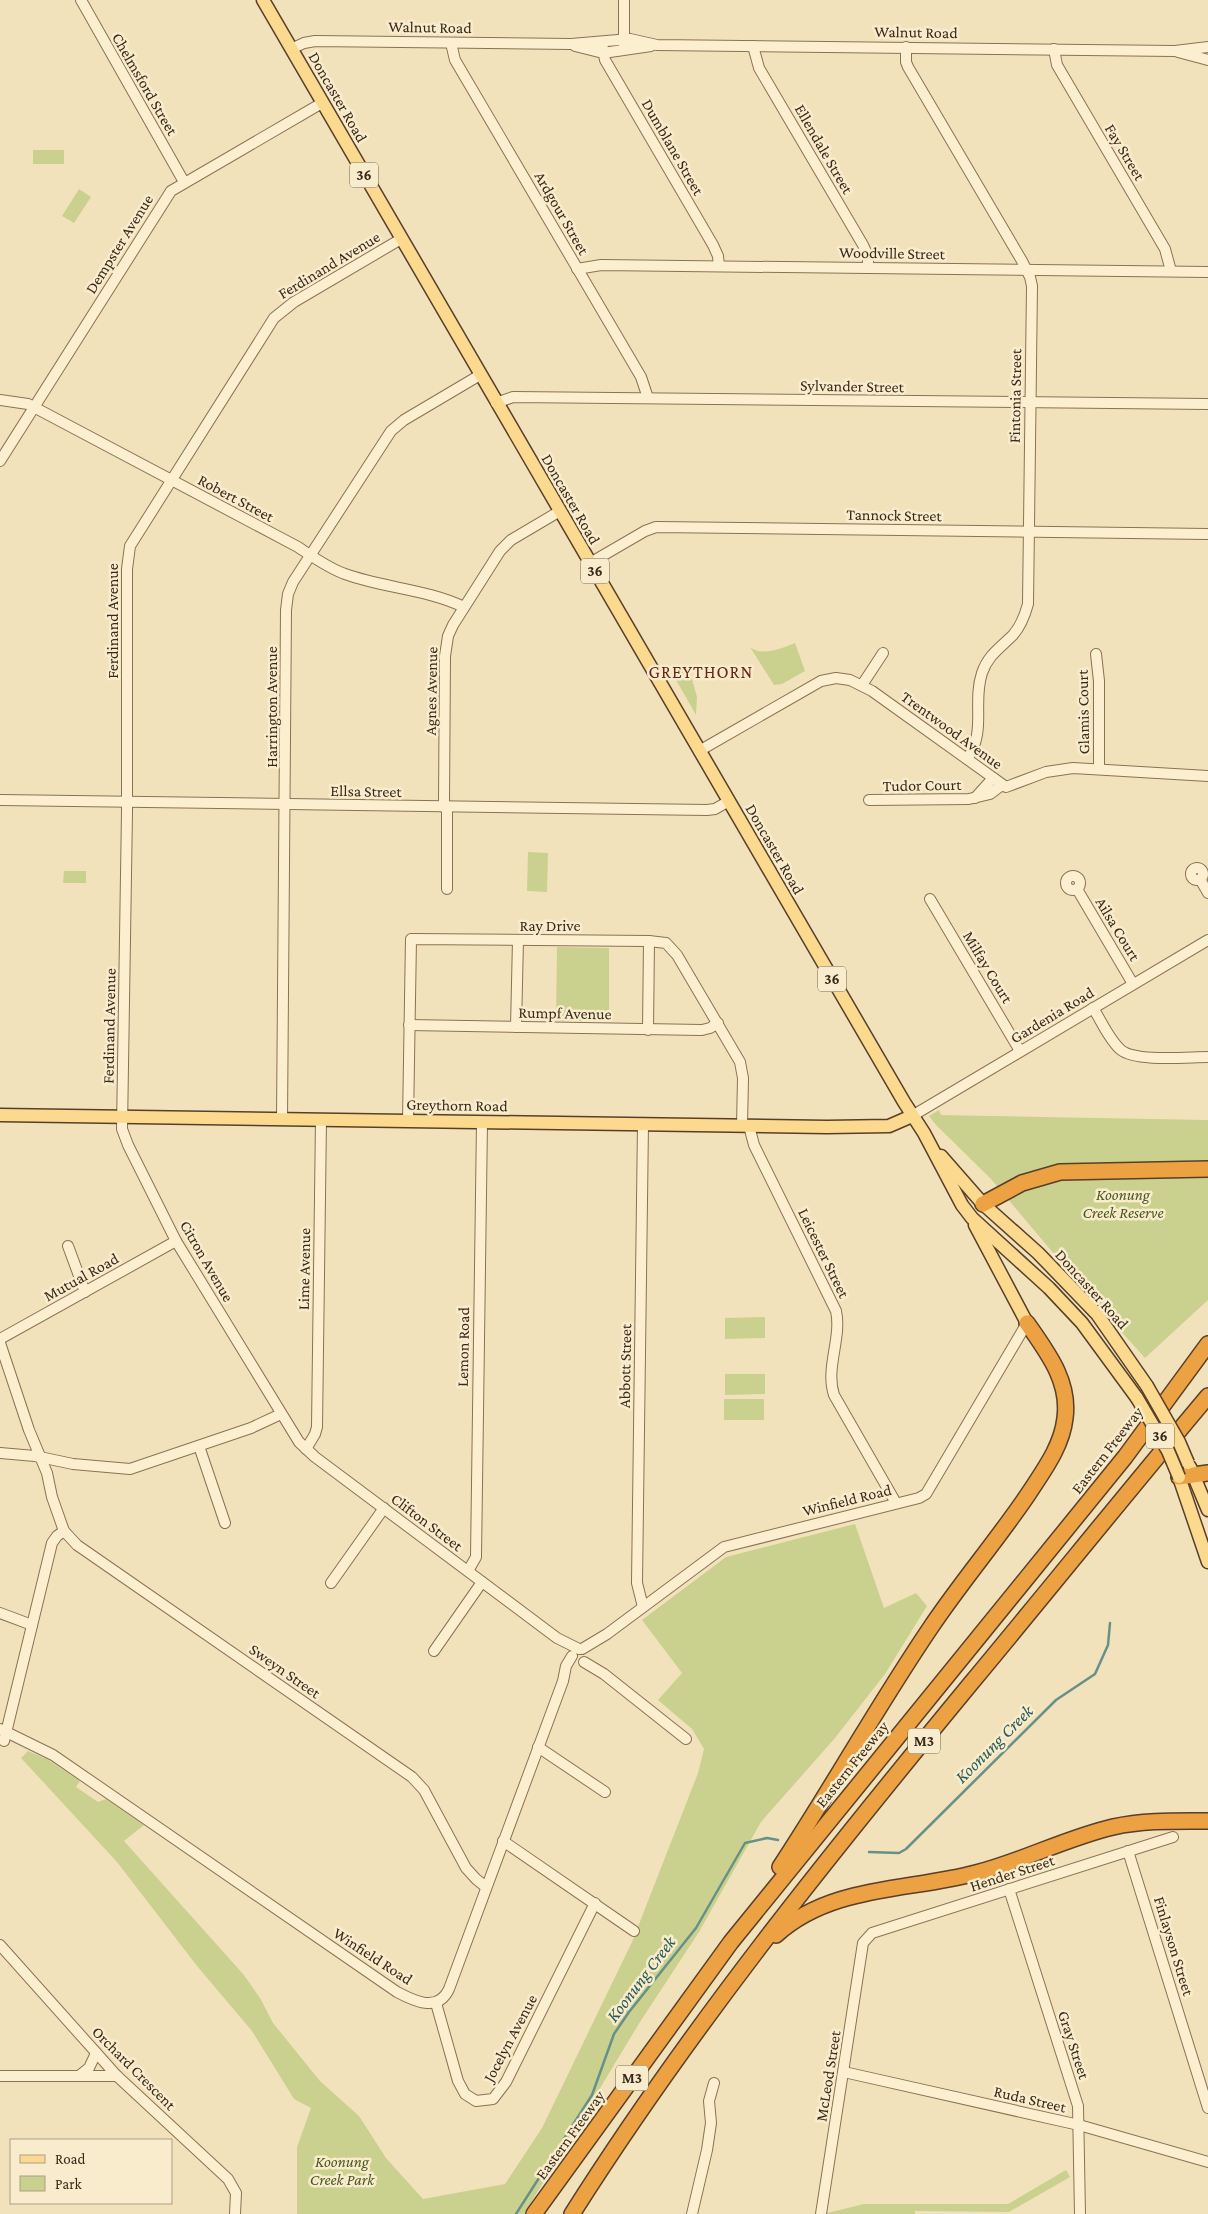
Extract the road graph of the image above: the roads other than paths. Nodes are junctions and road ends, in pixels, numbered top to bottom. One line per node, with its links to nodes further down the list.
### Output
1 (80, 0): 15 (street, Chelmsford Street)
2 (263, 0): 10 (main road, Doncaster Road / 36)
3 (624, 0): 5 (street)
4 (451, 43): 9 (street, Walnut Road); 10 (street, Walnut Road); 19 (street, Ardgour Street)
5 (624, 44): 6 (street, Walnut Road); 9 (street, Walnut Road)
6 (753, 46): 7 (street, Walnut Road); 18 (street, Ellendale Street)
7 (906, 47): 11 (street, Walnut Road); 20 (street, Fintonia Street)
8 (1208, 47): 12 (street, Walnut Road)
9 (602, 48): 17 (street, Dumblane Street)
10 (291, 49): 14 (main road, Doncaster Road / 36)
11 (1054, 49): 12 (street, Walnut Road); 21 (street, Fay Street)
12 (1175, 51): 13 (street, Walnut Road)
13 (1208, 60)
14 (322, 104): 15 (street, Dempster Avenue); 16 (main road, Doncaster Road / 36)
15 (184, 182): 29 (street, Dempster Avenue)
16 (401, 239): 23 (main road, Doncaster Road / 36); 31 (street, Ferdinand Avenue)
17 (719, 266): 18 (street, Woodville Street); 19 (street, Woodville Street)
18 (868, 268): 20 (street, Woodville Street)
19 (577, 269): 24 (street, Ardgour Street)
20 (1026, 270): 21 (street, Woodville Street); 26 (street, Fintonia Street)
21 (1171, 271): 22 (street, Woodville Street)
22 (1208, 272)
23 (480, 375): 27 (main road, Doncaster Road / 36); 35 (street, Harrington Avenue)
24 (648, 398): 26 (street, Sylvander Street); 27 (street, Sylvander Street)
25 (0, 400): 29 (street, Robert Street)
26 (1030, 402): 28 (street, Sylvander Street); 33 (street, Fintonia Street)
27 (496, 403): 32 (main road, Doncaster Road / 36)
28 (1208, 404)
29 (34, 407): 30 (street, Dempster Avenue); 31 (street, Robert Street)
30 (0, 461)
31 (171, 480): 35 (street, Robert Street); 51 (street, Ferdinand Avenue)
32 (560, 511): 36 (main road, Doncaster Road / 36); 37 (street, Agnes Avenue)
33 (1029, 532): 34 (street, Tannock Street); 36 (street, Tannock Street); 42 (street, Fintonia Street)
34 (1208, 534)
35 (310, 555): 37 (street, Robert Street); 52 (street, Harrington Avenue)
36 (590, 563): 41 (main road, Doncaster Road / 36)
37 (464, 607): 53 (street, Agnes Avenue)
38 (883, 654): 40 (street)
39 (1096, 654): 43 (street, Glamis Court)
40 (862, 685): 41 (street, Trentwood Avenue); 42 (street, Trentwood Avenue)
41 (699, 751): 50 (main road, Doncaster Road / 36)
42 (967, 759): 45 (street, Trentwood Avenue)
43 (1099, 769): 44 (street, Trentwood Avenue); 46 (street, Trentwood Avenue)
44 (1208, 776)
45 (993, 778): 46 (street, Trentwood Avenue); 47 (street, Tudor Court)
46 (1002, 785): 47 (street, Tudor Court)
47 (975, 798): 49 (street, Tudor Court)
48 (0, 800): 51 (street, Ellsa Street)
49 (869, 800)
50 (729, 801): 53 (street, Ellsa Street); 71 (main road, Doncaster Road / 36)
51 (127, 802): 52 (street, Ellsa Street); 72 (street, Ferdinand Avenue)
52 (286, 805): 53 (street, Ellsa Street); 73 (street, Harrington Avenue)
53 (446, 807): 55 (street, Agnes Avenue)
54 (1200, 879): 57 (street)
55 (447, 889)
56 (1077, 889): 62 (street, Ailsa Court)
57 (1208, 893)
58 (930, 899): 68 (street, Milfay Court)
59 (518, 940): 61 (street, Ray Drive); 65 (street, Ray Drive); 66 (street)
60 (1208, 940): 62 (street, Gardenia Road)
61 (649, 941): 64 (street, Ray Drive); 67 (street)
62 (1134, 984): 63 (street, Gardenia Road)
63 (1093, 1008): 68 (street, Gardenia Road); 69 (street)
64 (718, 1023): 67 (street, Rumpf Avenue); 78 (street, Ray Drive)
65 (409, 1025): 66 (street, Rumpf Avenue); 75 (street, Ray Drive)
66 (516, 1027): 67 (street, Rumpf Avenue)
67 (648, 1030)
68 (1020, 1051): 71 (street, Gardenia Road)
69 (1208, 1057)
70 (0, 1115): 72 (main road, Greythorn Road)
71 (912, 1116): 78 (main road, Greythorn Road); 79 (main road, Doncaster Road / 36)
72 (123, 1117): 73 (main road, Greythorn Road); 83 (street, Citron Avenue)
73 (282, 1119): 74 (main road, Greythorn Road)
74 (321, 1120): 75 (main road, Greythorn Road); 91 (street, Lime Avenue)
75 (408, 1121): 76 (main road, Greythorn Road)
76 (482, 1122): 77 (main road, Greythorn Road); 102 (street, Lemon Road)
77 (643, 1124): 78 (main road, Greythorn Road); 105 (street, Abbott Street)
78 (746, 1126): 96 (street, Leicester Street)
79 (929, 1143): 81 (main road, Doncaster Road / 36); 82 (main road, Doncaster Road / 36)
80 (1208, 1169): 81 (highway)
81 (983, 1204): 82 (main road); 95 (main road, Doncaster Road / 36, bridge)
82 (972, 1218): 86 (main road, Doncaster Road / 36); 95 (main road, Doncaster Road / 36, bridge)
83 (176, 1240): 85 (street, Mutual Road); 90 (street, Citron Avenue)
84 (68, 1246): 85 (street)
85 (85, 1292): 87 (street, Mutual Road)
86 (1027, 1322): 96 (street, Winfield Road); 122 (highway, 36)
87 (0, 1341): 94 (street, Sweyn Street)
88 (1208, 1344): 122 (highway, Eastern Freeway / M3)
89 (1208, 1396): 125 (highway, M3)
90 (283, 1418): 91 (street, Clifton Street); 92 (street)
91 (302, 1445): 97 (street, Clifton Street)
92 (199, 1446): 94 (street); 99 (street)
93 (0, 1454): 94 (street)
94 (40, 1459): 100 (street, Sweyn Street)
95 (1192, 1472): 98 (main road, Doncaster Road / 36); 101 (main road, Doncaster Road / 36)
96 (896, 1503): 105 (street, Winfield Road)
97 (384, 1508): 102 (street, Clifton Street); 104 (street)
98 (1208, 1510)
99 (225, 1523)
100 (64, 1531): 107 (street); 118 (street, Sweyn Street)
101 (1208, 1562)
102 (468, 1571): 103 (street, Clifton Street)
103 (482, 1582): 108 (street); 109 (street, Clifton Street)
104 (332, 1583)
105 (643, 1608): 109 (street, Winfield Road)
106 (0, 1613): 107 (street)
107 (32, 1625): 110 (street)
108 (434, 1651)
109 (580, 1655): 111 (street, Clifton Street); 112 (street, Winfield Road)
110 (3, 1736): 126 (street, Winfield Road)
111 (686, 1739)
112 (538, 1746): 113 (street); 116 (street, Winfield Road)
113 (605, 1792)
114 (1208, 1821): 125 (highway)
115 (1173, 1837): 117 (street, Hender Street)
116 (504, 1840): 118 (street, Winfield Road); 120 (street)
117 (1128, 1851): 119 (street, Hender Street); 133 (street, Finlayson Street)
118 (486, 1887): 126 (street, Winfield Road)
119 (1009, 1889): 123 (street, Hender Street); 134 (street, Gray Street)
120 (595, 1903): 121 (street); 126 (street, Jocelyn Avenue)
121 (634, 1931)
122 (731, 1942): 137 (highway, Eastern Freeway / M3)
123 (863, 1943): 128 (street, McLeod Street)
124 (0, 1945): 127 (street, Orchard Crescent)
125 (754, 1954): 138 (highway, M3)
126 (436, 2003)
127 (96, 2053): 130 (street); 131 (street, Orchard Crescent)
128 (844, 2072): 134 (street, Ruda Street); 140 (street, McLeod Street)
129 (0, 2076): 130 (street)
130 (79, 2076): 131 (street)
131 (117, 2076): 136 (street, Orchard Crescent)
132 (714, 2083): 139 (street)
133 (1208, 2108)
134 (1079, 2125): 135 (street, Ruda Street); 141 (street, Gray Street)
135 (1208, 2162)
136 (235, 2214)
137 (534, 2214)
138 (572, 2214)
139 (692, 2214)
140 (821, 2214)
141 (1080, 2214)

